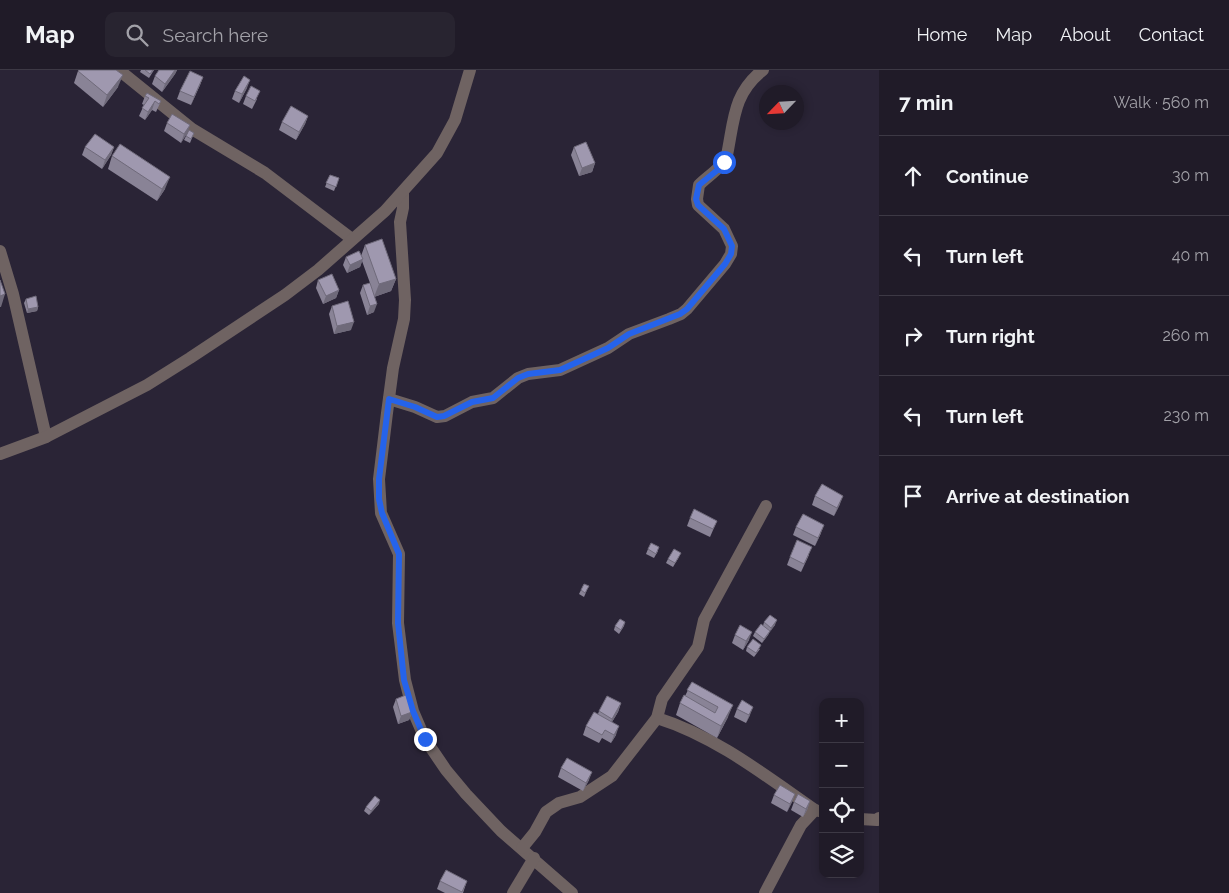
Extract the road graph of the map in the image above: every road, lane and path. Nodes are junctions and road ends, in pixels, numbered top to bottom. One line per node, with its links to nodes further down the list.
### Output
1 (119, 70): 7 (street)
2 (470, 70): 4 (street)
3 (763, 70): 9 (street)
4 (404, 192): 5 (street); 6 (street)
5 (385, 210): 6 (street); 7 (street)
6 (400, 222): 9 (street)
7 (352, 240): 10 (street)
8 (0, 251): 10 (street)
9 (389, 399): 17 (street)
10 (46, 437): 11 (street)
11 (0, 454)
12 (766, 506): 13 (street)
13 (657, 718): 14 (street); 17 (street)
14 (819, 811): 21 (street)
15 (879, 818): 16 (street)
16 (864, 819)
17 (522, 848): 18 (street)
18 (534, 858): 19 (street); 20 (street)
19 (513, 893)
20 (572, 893)
21 (765, 893)

